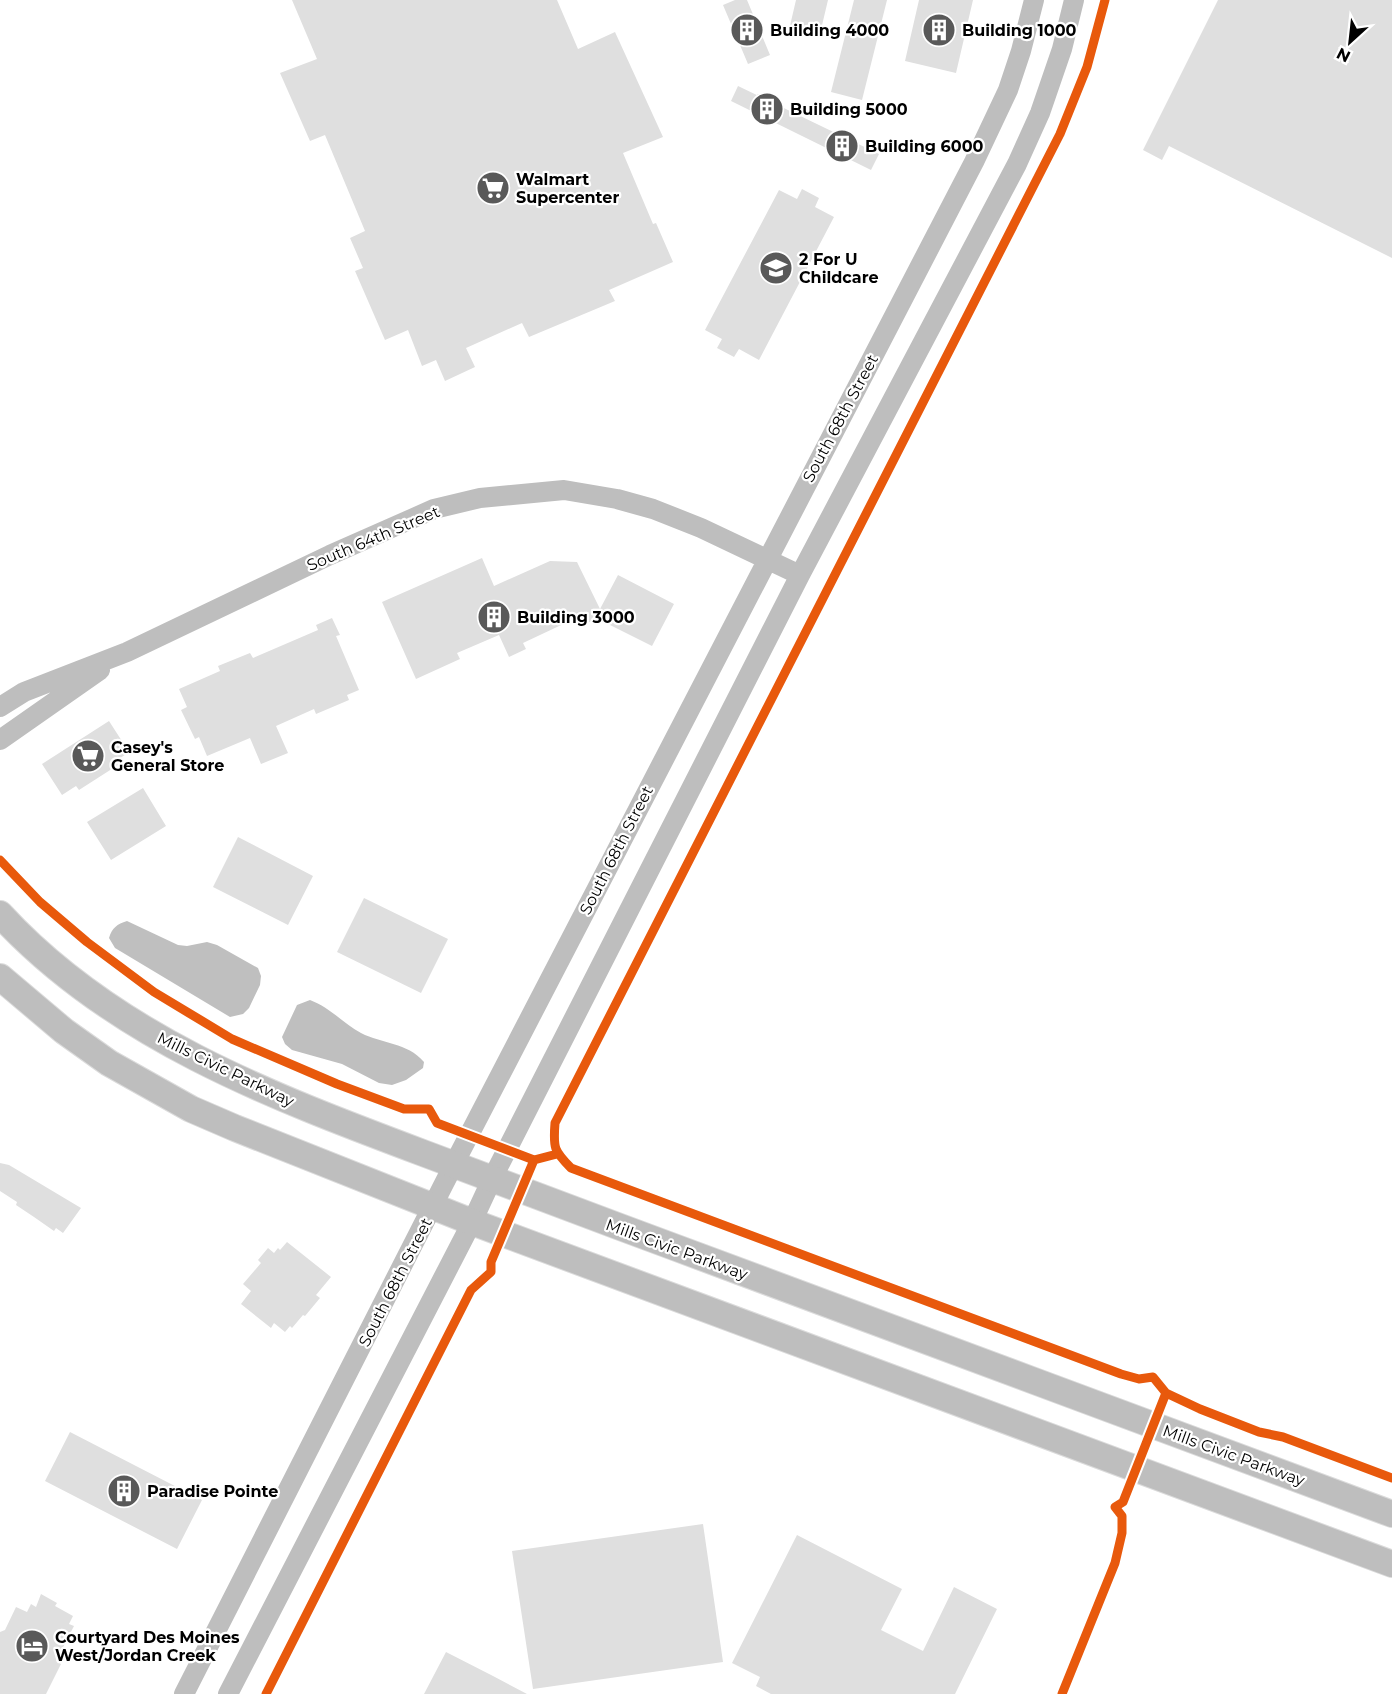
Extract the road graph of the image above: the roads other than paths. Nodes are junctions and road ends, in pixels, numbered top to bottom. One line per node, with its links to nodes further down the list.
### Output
1 (1034, 0): 3 (street, South 68th Street)
2 (1074, 0): 4 (street)
3 (766, 559): 4 (street, South 64th Street); 5 (street, South 64th Street); 10 (street, South 68th Street)
4 (800, 575): 11 (street)
5 (127, 652): 6 (street, South 64th Street); 7 (street, South 64th Street)
6 (0, 707)
7 (0, 740)
8 (0, 914): 10 (main road, Mills Civic Parkway)
9 (0, 977): 12 (main road)
10 (454, 1164): 11 (main road, Mills Civic Parkway); 12 (street, South 68th Street)
11 (492, 1179): 13 (street); 14 (main road, Mills Civic Parkway)
12 (433, 1207): 13 (main road); 16 (street, South 68th Street)
13 (472, 1222): 15 (main road); 17 (street)
14 (1392, 1514)
15 (1392, 1564)
16 (184, 1694)
17 (228, 1694)

